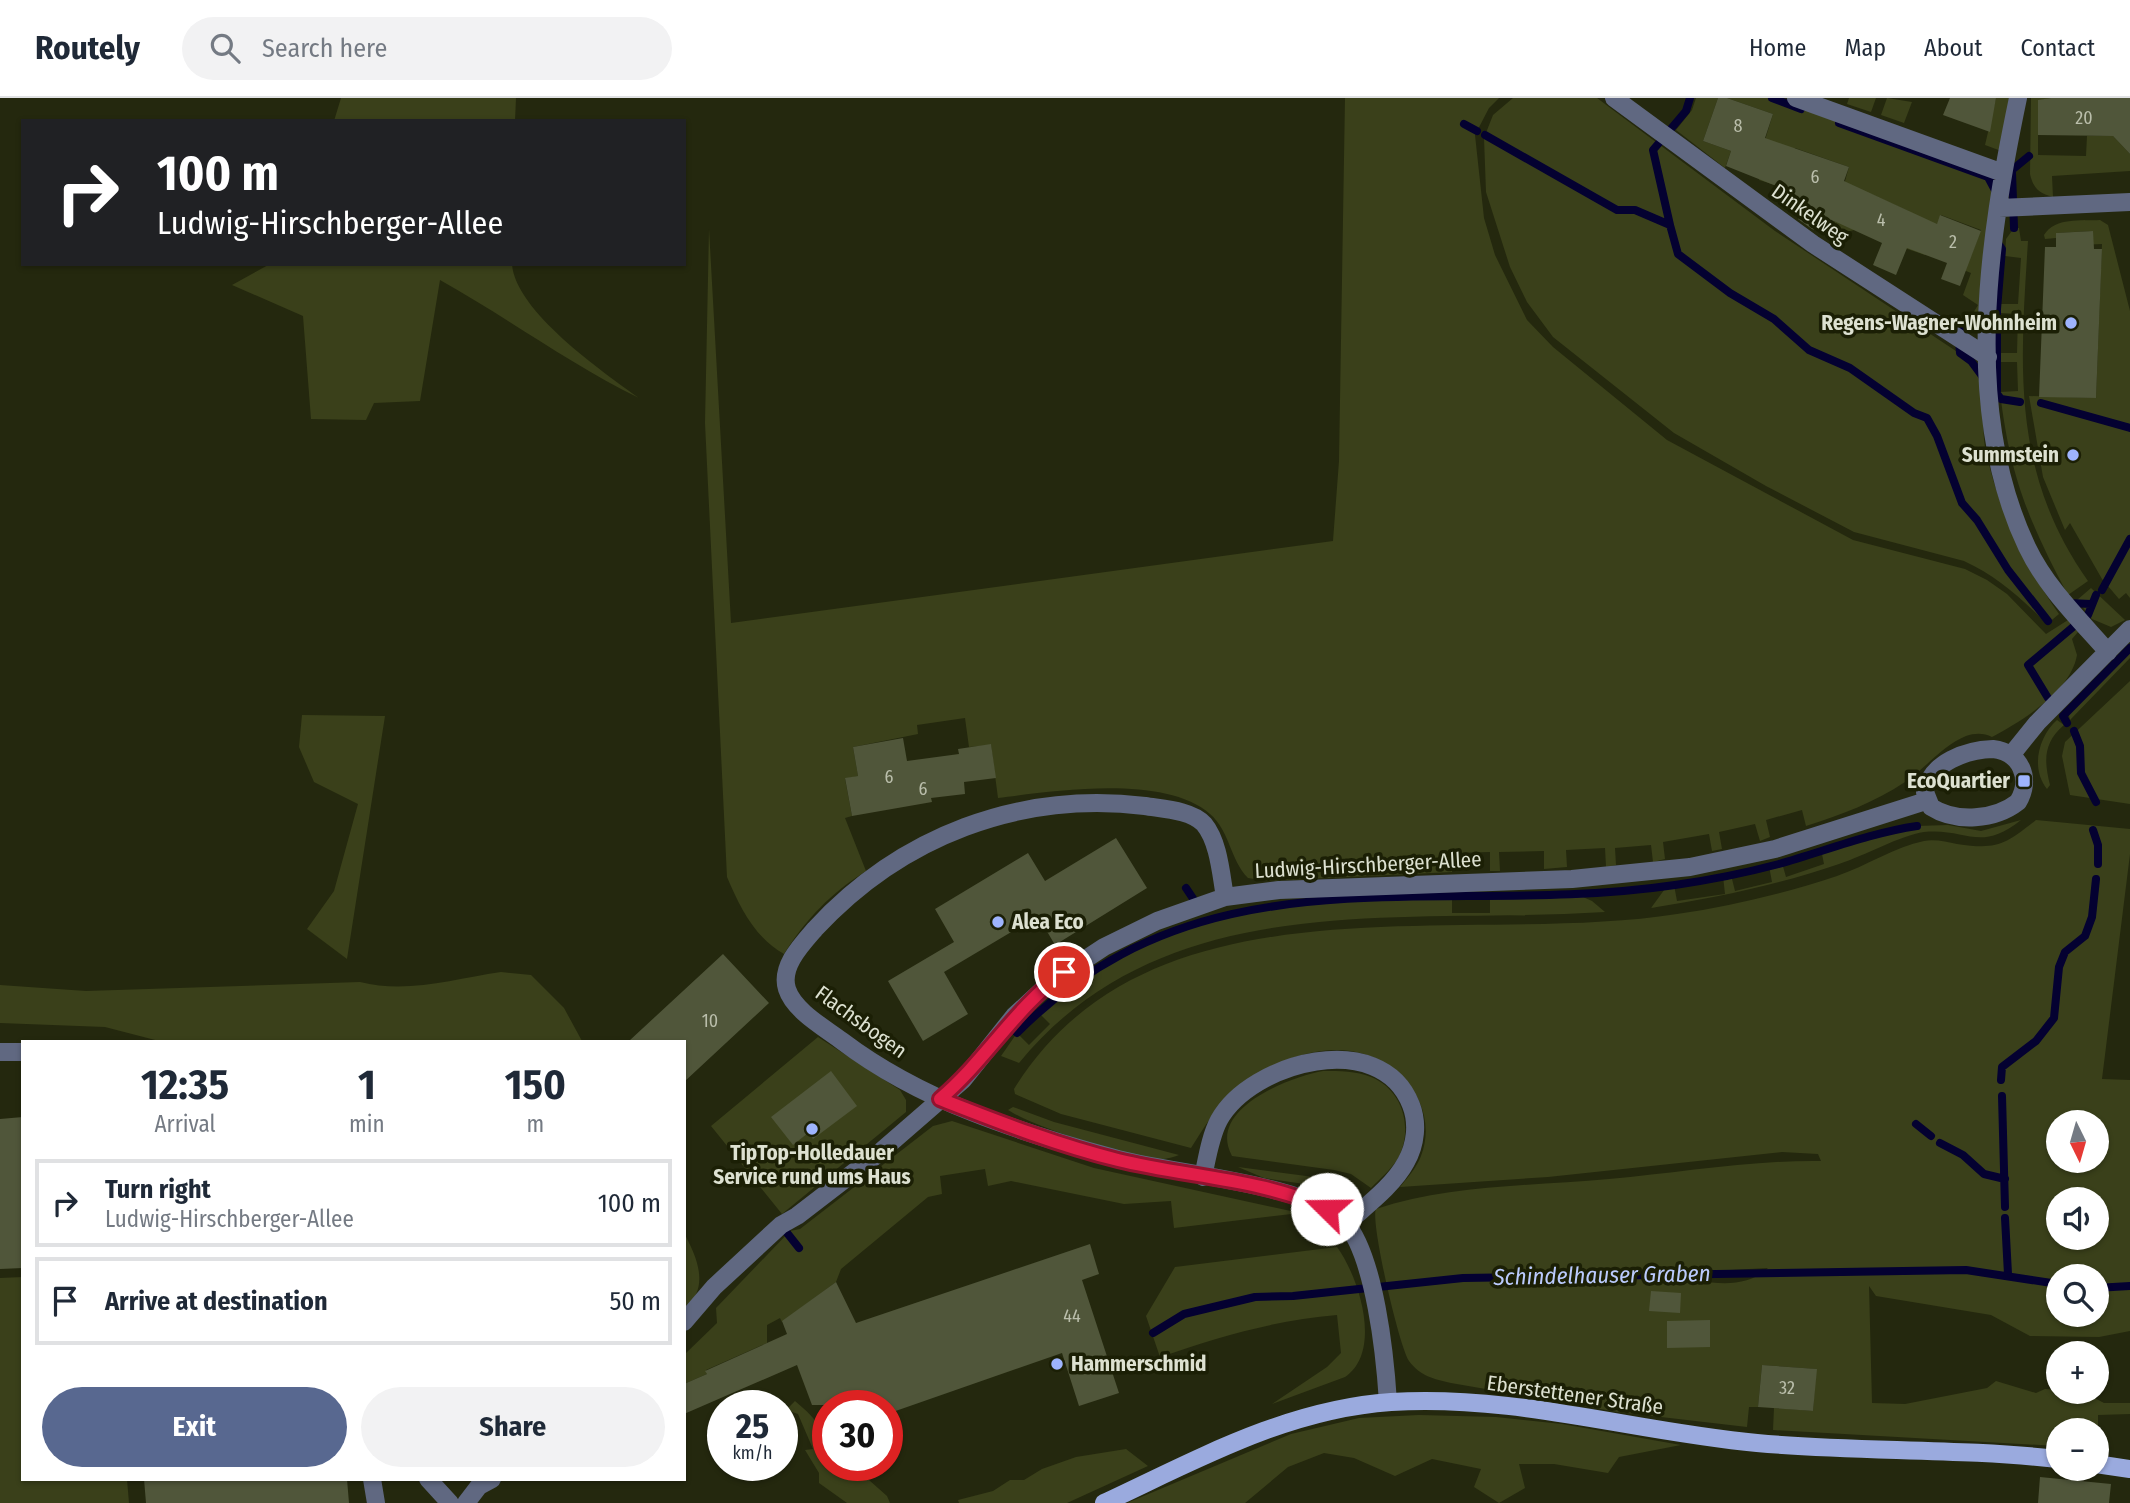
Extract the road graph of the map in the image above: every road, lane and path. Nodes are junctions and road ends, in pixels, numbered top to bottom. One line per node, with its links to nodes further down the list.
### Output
1 (1614, 98): 7 (street, Dinkelweg)
2 (1796, 98): 4 (street)
3 (2018, 98): 4 (street)
4 (2003, 173): 6 (street)
5 (2130, 202): 6 (street)
6 (1999, 208): 7 (street)
7 (1988, 357): 9 (street)
8 (2130, 629): 9 (street)
9 (2108, 652): 10 (street)
10 (2012, 754): 11 (street); 11 (street)
11 (1926, 800): 12 (street, Ludwig-Hirschberger-Allee)
12 (1226, 897): 15 (street, Ludwig-Hirschberger-Allee); 15 (street, Flachsbogen)
13 (0, 1052): 14 (street)
14 (21, 1052)
15 (940, 1099): 16 (street); 18 (street, Ludwig-Hirschberger-Allee)
16 (1203, 1177): 17 (street); 17 (street)
17 (1347, 1223): 19 (street)
18 (686, 1320)
19 (1388, 1402): 20 (main road, Eberstettener Straße); 29 (main road, Eberstettener Straße)
20 (2046, 1458)
21 (2109, 1466): 22 (main road)
22 (2130, 1469)
23 (372, 1481): 26 (street)
24 (430, 1481): 27 (street)
25 (488, 1481): 28 (street)
26 (376, 1503)
27 (450, 1503)
28 (466, 1503)
29 (1104, 1503)

